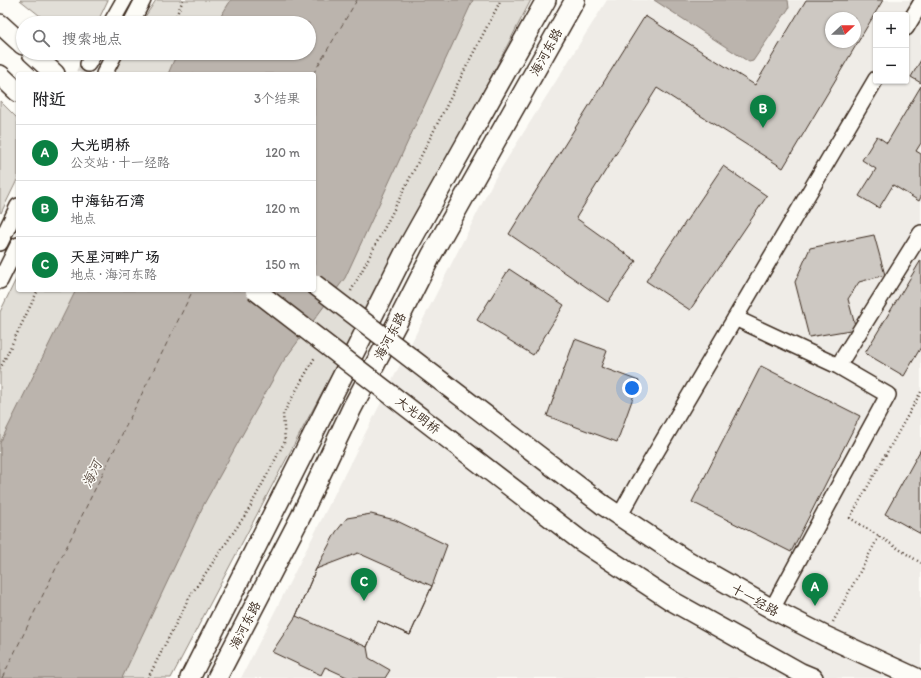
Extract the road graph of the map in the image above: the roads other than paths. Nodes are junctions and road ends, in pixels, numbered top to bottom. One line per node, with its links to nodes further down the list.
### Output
1 (124, 0): 6 (street)
2 (143, 0): 7 (street)
3 (546, 0): 29 (main road, 海河东路)
4 (575, 0): 30 (main road, 海河东路)
5 (921, 3): 8 (street)
6 (115, 16)
7 (135, 16)
8 (909, 23)
9 (0, 24): 10 (main road)
10 (16, 39)
11 (40, 60): 13 (main road)
12 (111, 60): 14 (street)
13 (53, 72)
14 (105, 72)
15 (0, 75): 17 (main road)
16 (873, 84): 25 (street)
17 (16, 90)
18 (16, 210): 20 (street)
19 (921, 233): 26 (street)
20 (0, 243)
21 (16, 249): 22 (street)
22 (0, 281)
23 (316, 286): 27 (main road, 十一经路, bridge)
24 (258, 292): 31 (main road, 大光明桥, bridge)
25 (735, 318): 26 (street); 27 (street)
26 (838, 366): 28 (street)
27 (619, 517): 28 (main road, 十一经路)
28 (772, 610): 32 (main road, 十一经路)
29 (190, 678)
30 (217, 678)
31 (813, 678)
32 (916, 678)

